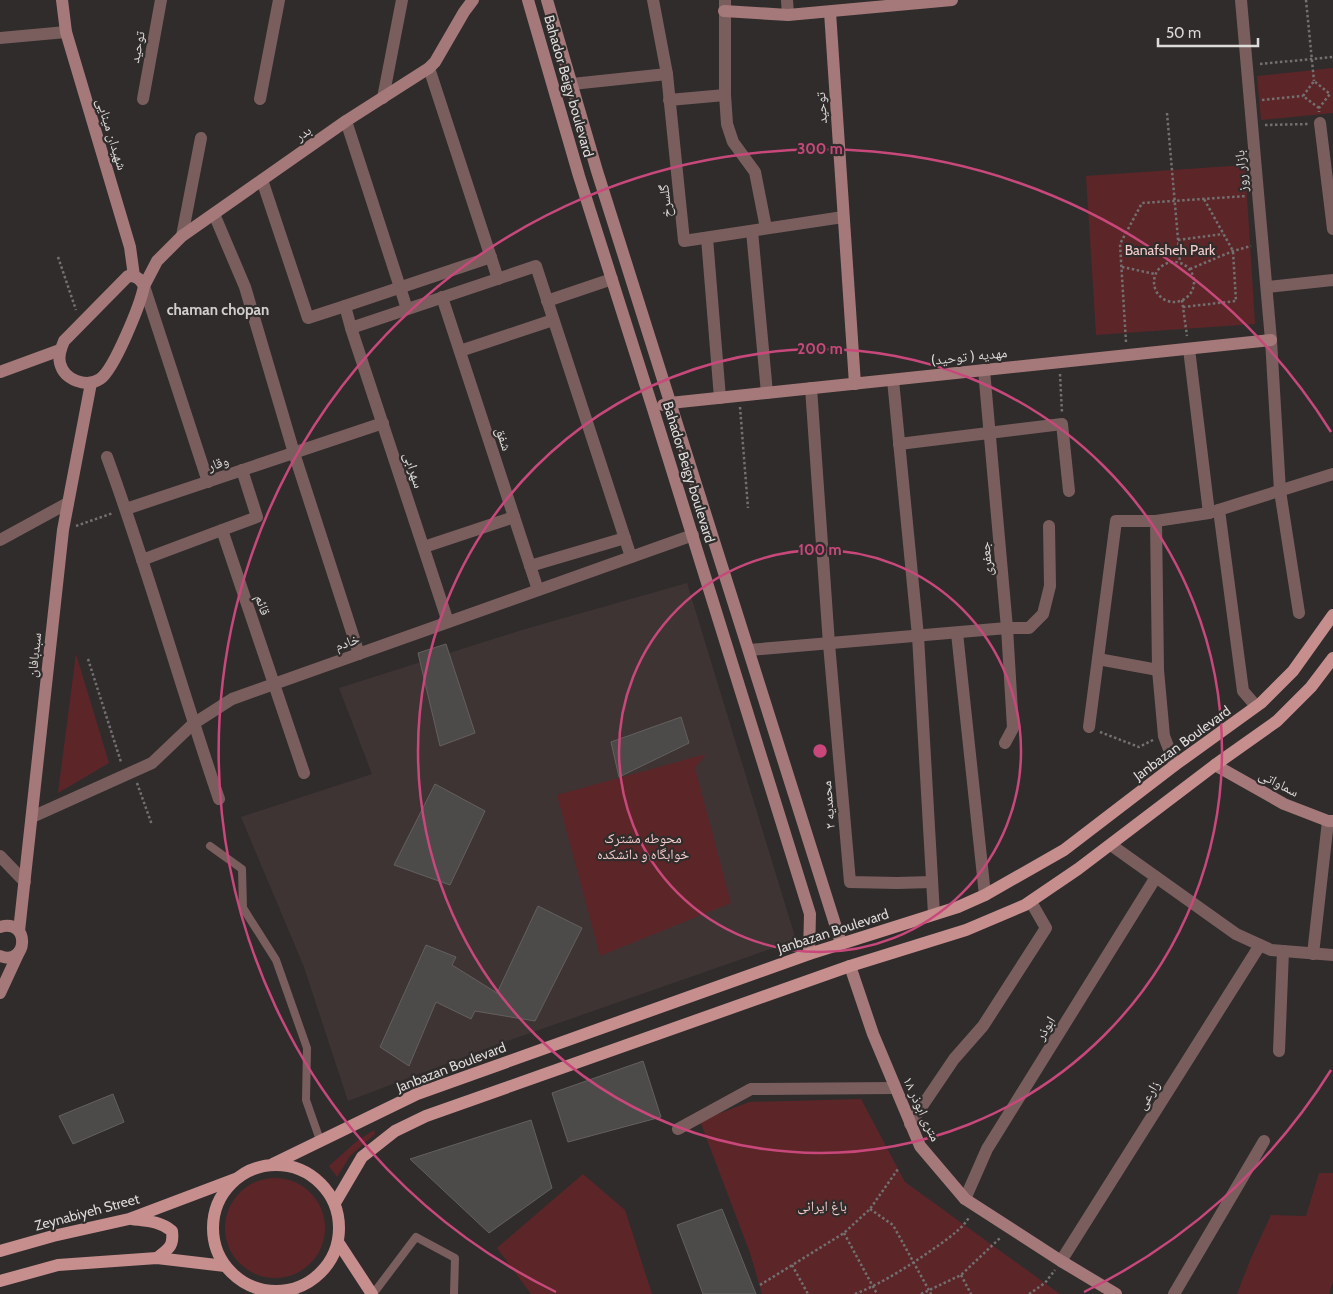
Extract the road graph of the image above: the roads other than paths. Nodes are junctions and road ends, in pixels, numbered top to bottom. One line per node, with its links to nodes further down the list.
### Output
1 (62, 0): 17 (street, شهیدان مینایی)
2 (161, 0): 24 (street, توحید)
3 (279, 0): 25 (street)
4 (402, 0): 23 (street)
5 (473, 0): 19 (street, بدر)
6 (528, 0): 41 (street, Bahador Beigy boulevard)
7 (547, 0): 21 (street, Bahador Beigy boulevard)
8 (652, 0): 20 (street, گلسرخ)
9 (787, 0): 16 (street)
10 (952, 0): 12 (street)
11 (1241, 0): 44 (street, بازار روز)
12 (931, 1): 13 (street)
13 (858, 4): 15 (street)
14 (724, 5): 16 (street); 22 (street)
15 (830, 12): 16 (street); 32 (street, توحید)
16 (788, 15)
17 (66, 32): 18 (street); 39 (street, شهیدان مینایی)
18 (0, 38)
19 (429, 68): 23 (street, بدر); 38 (street)
20 (667, 74): 21 (street); 26 (street, گلسرخ)
21 (572, 84): 64 (street, Bahador Beigy boulevard)
22 (725, 95): 26 (street); 33 (street)
23 (383, 98): 27 (street, بدر)
24 (143, 99)
25 (260, 99)
26 (669, 100): 37 (street, گلسرخ)
27 (346, 121): 30 (street, بدر); 45 (street)
28 (1320, 123): 34 (street)
29 (201, 138): 36 (street)
30 (262, 180): 31 (street, بدر); 48 (street)
31 (214, 214): 36 (street, بدر); 69 (street)
32 (843, 217): 33 (street, گلسرخ); 60 (street, توحید)
33 (766, 228): 35 (street, گلسرخ)
34 (1333, 229)
35 (752, 231): 37 (street, گلسرخ); 62 (street)
36 (182, 236): 43 (street, بدر)
37 (707, 238): 63 (street)
38 (491, 257): 40 (street); 45 (street)
39 (134, 276): 43 (street); 54 (street)
40 (498, 279): 46 (street); 47 (street)
41 (612, 279): 47 (street); 65 (street, Bahador Beigy boulevard)
42 (1333, 280): 44 (street)
43 (144, 286): 59 (street, بدر); 73 (street)
44 (1267, 287): 52 (street, بازار روز)
45 (400, 288): 48 (street); 49 (street)
46 (442, 298): 49 (street); 55 (street, شفق)
47 (547, 301): 50 (street)
48 (344, 306): 51 (street, سهرابی)
49 (407, 309): 51 (street)
50 (553, 320): 55 (street); 84 (street)
51 (351, 328): 66 (street, سهرابی)
52 (1271, 340): 53 (street, مهدیه ( توحید)); 75 (street, بازار روز)
53 (1189, 349): 56 (street, مهدیه ( توحید)); 78 (street)
54 (60, 350): 57 (street); 59 (street)
55 (460, 352): 79 (street, شفق)
56 (984, 370): 58 (street, مهدیه ( توحید)); 67 (street, جعفری)
57 (0, 372)
58 (893, 380): 60 (street, مهدیه ( توحید)); 68 (street)
59 (90, 383): 76 (street, سبدبافان)
60 (855, 384): 61 (street, مهدیه ( توحید))
61 (811, 388): 62 (street, مهدیه ( توحید)); 97 (street)
62 (767, 392): 63 (street, مهدیه ( توحید))
63 (720, 398): 64 (street, مهدیه ( توحید))
64 (670, 403): 65 (street, مهدیه ( توحید)); 98 (street, Bahador Beigy boulevard)
65 (653, 409): 83 (street, Bahador Beigy boulevard)
66 (383, 423): 69 (street, وقار); 86 (street, سهرابی)
67 (990, 431): 68 (street); 74 (street); 94 (street, جعفری)
68 (899, 444): 96 (street)
69 (294, 453): 71 (street, وقار); 99 (street)
70 (106, 457): 77 (street)
71 (242, 470): 73 (street, وقار); 82 (street)
72 (1333, 474): 75 (street)
73 (208, 482): 77 (street, وقار)
74 (1069, 491)
75 (1280, 491): 78 (street); 91 (street, بازار روز)
76 (66, 504): 85 (street); 112 (street, سبدبافان)
77 (126, 509): 88 (street)
78 (1214, 511): 80 (street); 104 (street)
79 (514, 517): 86 (street); 89 (street, شفق)
80 (1156, 520): 101 (street); 102 (street)
81 (1049, 526): 94 (street)
82 (222, 530): 88 (street); 103 (street, قائم)
83 (692, 535): 87 (street, خادم); 129 (street, Bahador Beigy boulevard)
84 (625, 538): 87 (street); 89 (street)
85 (0, 540)
86 (424, 547): 93 (street, سهرابی)
87 (631, 557): 90 (street, خادم)
88 (142, 560): 105 (street)
89 (530, 566): 90 (street, شفق)
90 (538, 590): 93 (street, خادم)
91 (1299, 613)
92 (1333, 615): 104 (main road, Janbazan Boulevard)
93 (448, 622): 99 (street, خادم)
94 (1006, 628): 95 (street); 107 (street, جعفری)
95 (957, 632): 96 (street); 120 (street)
96 (918, 636): 97 (street); 119 (street)
97 (828, 644): 98 (street); 119 (street, محمدیه ۲)
98 (750, 650): 125 (street, Bahador Beigy boulevard)
99 (359, 654): 103 (street, خادم)
100 (1333, 658): 109 (main road)
101 (1098, 659): 102 (street); 106 (street)
102 (1158, 670): 108 (street)
103 (275, 684): 105 (street, خادم); 110 (street, قائم)
104 (1256, 706): 108 (main road, Janbazan Boulevard)
105 (193, 724): 111 (street); 112 (street, خادم)
106 (1088, 727)
107 (1005, 744)
108 (1175, 765): 120 (main road, Janbazan Boulevard)
109 (1215, 765): 113 (street, سماواتی); 114 (main road)
110 (304, 773)
111 (219, 799)
112 (32, 817): 118 (street, سبدبافان)
113 (1330, 821): 130 (street)
114 (1111, 845): 117 (street); 121 (main road)
115 (210, 846): 139 (lane)
116 (0, 856): 118 (street)
117 (1156, 877): 126 (street); 143 (street, ابوذر)
118 (25, 882): 124 (street, سبدبافان)
119 (932, 882): 122 (street)
120 (986, 895): 122 (main road, Janbazan Boulevard)
121 (1031, 902): 133 (main road); 137 (street)
122 (934, 914): 125 (main road, Janbazan Boulevard)
123 (0, 927): 124 (street)
124 (19, 932): 128 (street, سبدبافان)
125 (842, 943): 129 (main road, Janbazan Boulevard)
126 (1260, 945): 127 (street); 149 (street, زارعی)
127 (1284, 951): 130 (street); 135 (street)
128 (19, 952): 132 (street); 134 (street)
129 (809, 954): 139 (main road, Janbazan Boulevard)
130 (1313, 954): 131 (street)
131 (1333, 955)
132 (0, 956)
133 (850, 966): 136 (street, ۱۸ متری ابوذر); 144 (main road)
134 (0, 993)
135 (1279, 1051)
136 (895, 1088): 137 (street, ۱۸ متری ابوذر); 138 (street)
137 (910, 1124): 143 (street, ۱۸ متری ابوذر)
138 (678, 1129)
139 (320, 1140): 141 (main road, Janbazan Boulevard)
140 (1264, 1141): 156 (street)
141 (273, 1164): 142 (main road); 144 (main road)
142 (237, 1178): 145 (main road, Zeynabiyeh Street); 150 (main road)
143 (970, 1202): 149 (street, ۱۸ متری ابوذر)
144 (335, 1203): 146 (main road)
145 (129, 1218): 147 (main road, Zeynabiyeh Street); 148 (main road)
146 (338, 1242): 152 (main road); 153 (main road)
147 (0, 1251)
148 (157, 1258): 150 (main road); 151 (main road)
149 (1061, 1261): 155 (street, ۱۸ متری ابوذر)
150 (225, 1266): 152 (main road)
151 (0, 1281)
152 (299, 1291)
153 (372, 1294): 154 (lane)
154 (454, 1294)
155 (1116, 1294)
156 (1174, 1294)

